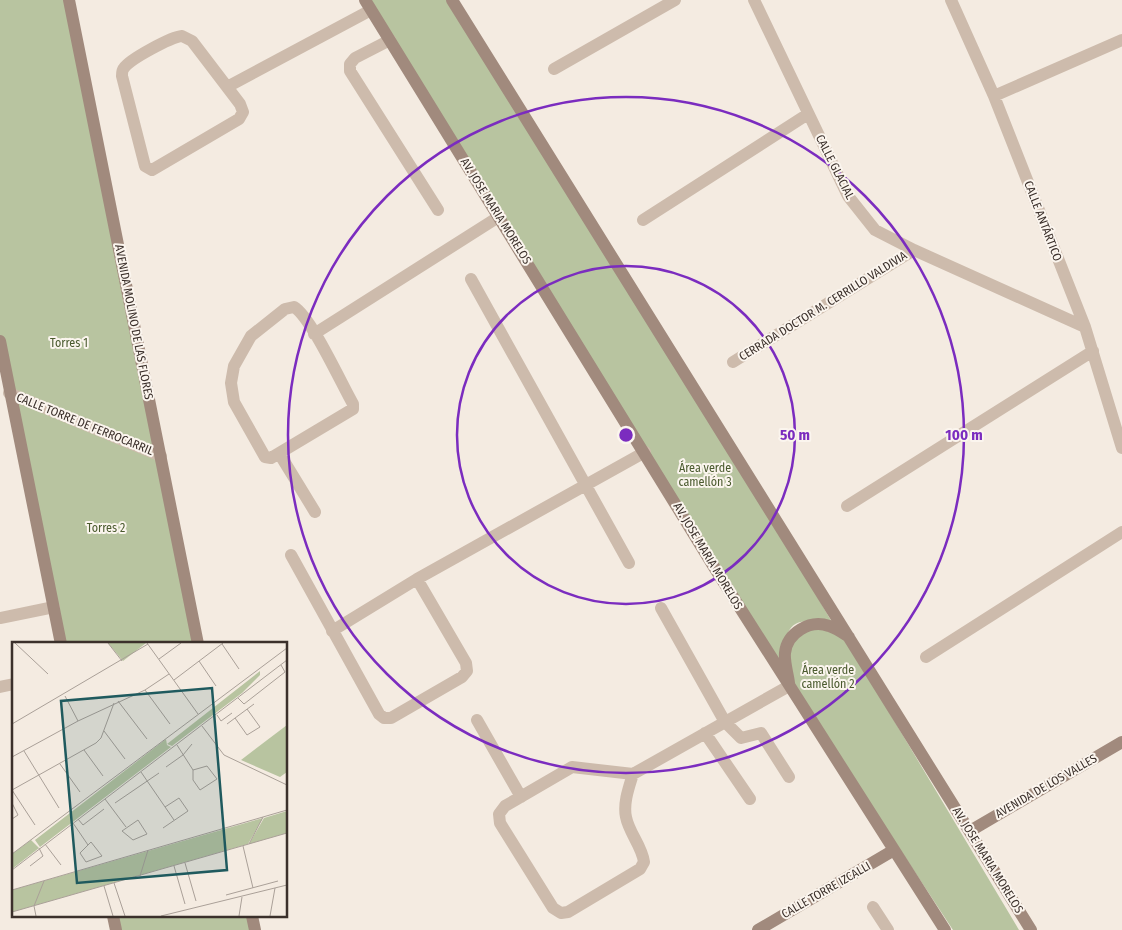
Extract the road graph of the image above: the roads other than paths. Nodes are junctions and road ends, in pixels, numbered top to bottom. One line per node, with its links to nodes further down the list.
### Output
1 (69, 0): 27 (main road, AVENIDA MOLINO DE LAS FLORES)
2 (452, 0): 39 (main road, AV. JOSE MARIA MORELOS)
3 (675, 0): 9 (street)
4 (754, 0): 12 (street, CALLE GLACIAL)
5 (951, 0): 11 (street, CALLE ANTÁRTICO)
6 (368, 5): 7 (main road, AV. JOSE MARIA MORELOS); 10 (street)
7 (390, 40): 13 (street); 14 (main road, AV. JOSE MARIA MORELOS)
8 (1122, 40): 11 (street)
9 (554, 69)
10 (227, 88): 10 (street)
11 (994, 96): 18 (street, CALLE ANTÁRTICO)
12 (808, 114): 15 (street); 16 (street, CALLE GLACIAL)
13 (438, 210)
14 (500, 216): 19 (street); 25 (main road, AV. JOSE MARIA MORELOS)
15 (643, 220)
16 (914, 250): 18 (street, CALLE GLACIAL); 22 (street, CERRADA DOCTOR M. CERRILLO VALDIVIA)
17 (471, 278): 28 (street)
18 (1085, 327): 21 (street, CALLE ANTÁRTICO)
19 (314, 334): 26 (street); 26 (street)
20 (0, 341): 23 (main road)
21 (1093, 351): 24 (street, CALLE ANTÁRTICO); 29 (street)
22 (733, 362)
23 (9, 393): 27 (street, CALLE TORRE DE FERROCARRIL); 35 (main road)
24 (1122, 448)
25 (645, 452): 28 (street); 43 (main road, AV. JOSE MARIA MORELOS)
26 (279, 454): 30 (street)
27 (162, 456): 41 (main road, AVENIDA MOLINO DE LAS FLORES)
28 (585, 484): 33 (street); 34 (street)
29 (847, 506)
30 (315, 512)
31 (1122, 532): 42 (street)
32 (291, 555): 38 (street)
33 (629, 564)
34 (417, 580): 38 (street); 38 (street)
35 (54, 607): 37 (street); 40 (main road)
36 (662, 608): 45 (street)
37 (0, 618)
38 (332, 631)
39 (852, 638): 43 (main road); 52 (main road, AV. JOSE MARIA MORELOS)
40 (61, 642)
41 (198, 642)
42 (926, 657)
43 (789, 686): 45 (street); 53 (main road, AV. JOSE MARIA MORELOS)
44 (477, 720): 50 (street)
45 (725, 722): 46 (street); 49 (street)
46 (705, 733): 48 (street); 51 (street)
47 (1122, 742): 52 (main road, AVENIDA DE LOS VALLES)
48 (633, 774): 50 (street); 50 (street)
49 (789, 778)
50 (521, 797)
51 (750, 799)
52 (970, 831): 58 (main road, AV. JOSE MARIA MORELOS)
53 (894, 850): 55 (main road, CALLE TORRE IZCALLI); 57 (main road, AV. JOSE MARIA MORELOS)
54 (873, 907): 56 (street)
55 (758, 930)
56 (888, 930)
57 (945, 930)
58 (1031, 930)

